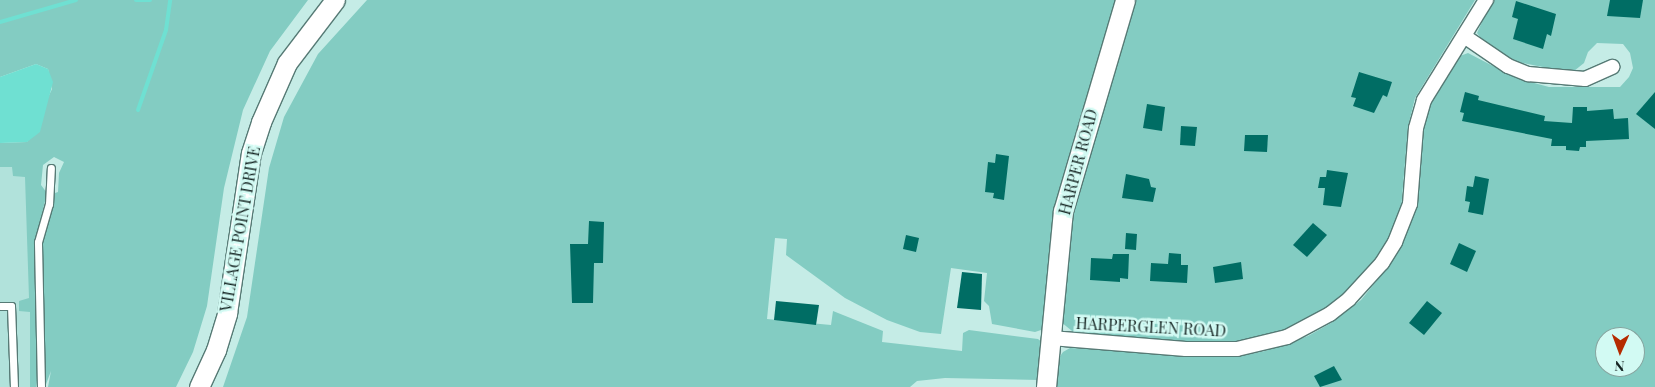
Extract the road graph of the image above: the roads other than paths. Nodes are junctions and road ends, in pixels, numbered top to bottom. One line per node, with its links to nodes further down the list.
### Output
1 (335, 0): 11 (street, VILLAGE POINT DRIVE)
2 (1125, 0): 8 (street, HARPER ROAD)
3 (1486, 0): 4 (street, HARPERGLEN ROAD)
4 (1464, 36): 5 (street); 8 (street, HARPERGLEN ROAD)
5 (1612, 67)
6 (51, 168): 10 (lane)
7 (0, 306): 9 (lane)
8 (1051, 338): 12 (street, HARPER ROAD)
9 (14, 387)
10 (41, 387)
11 (199, 387)
12 (1046, 387)

